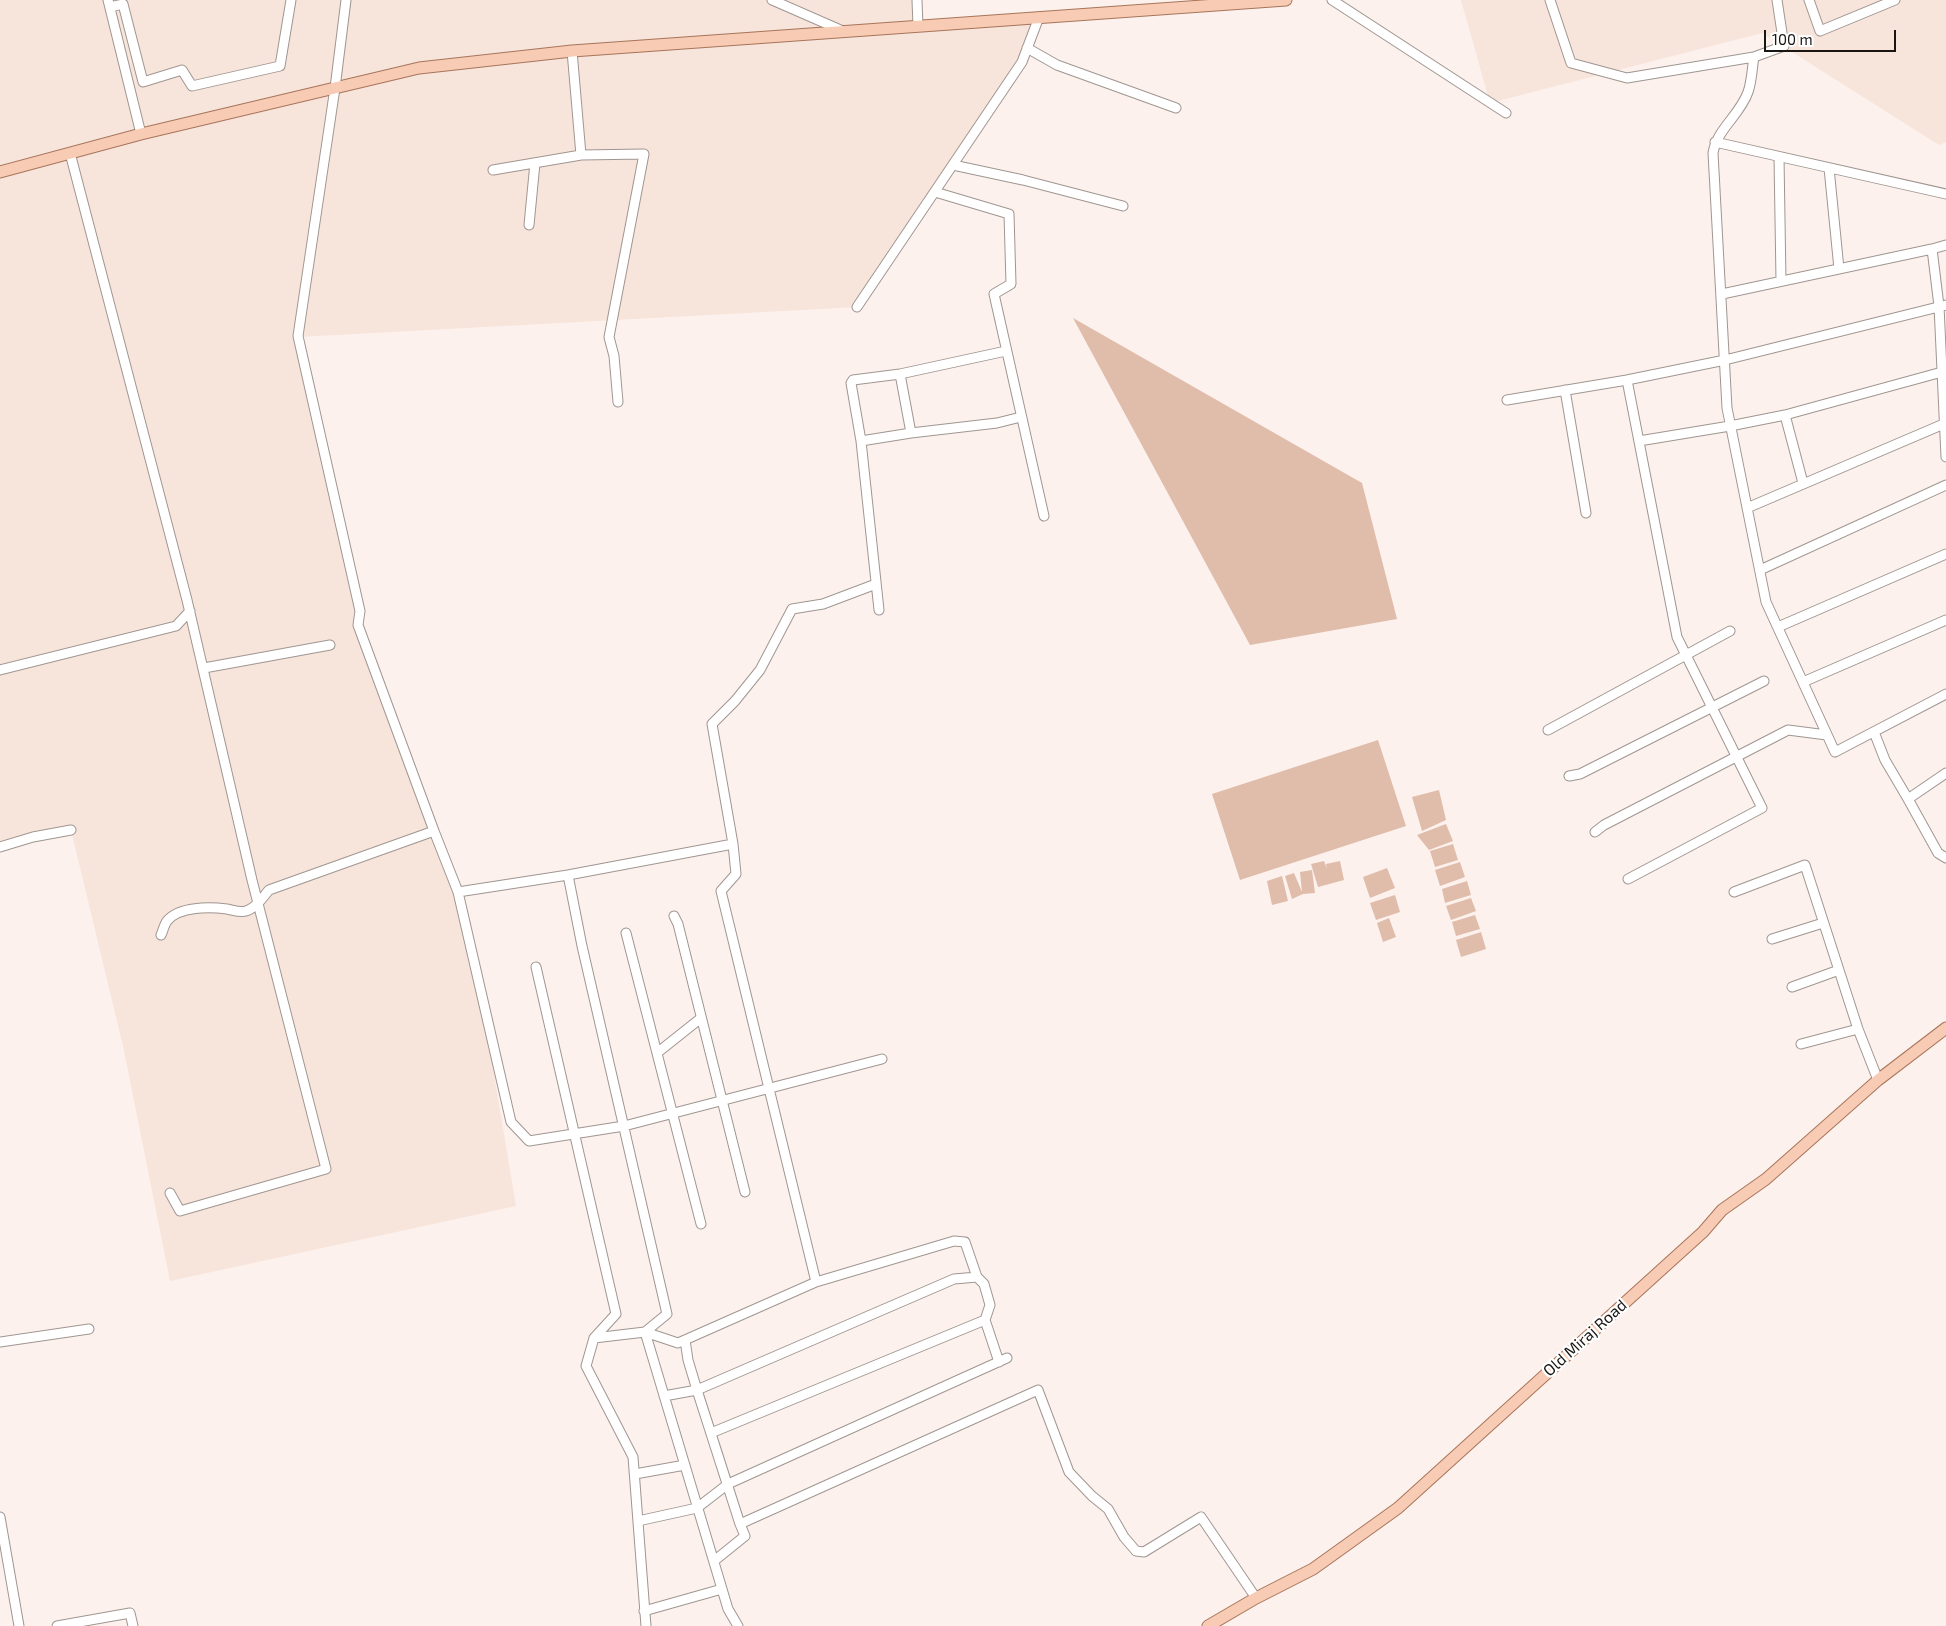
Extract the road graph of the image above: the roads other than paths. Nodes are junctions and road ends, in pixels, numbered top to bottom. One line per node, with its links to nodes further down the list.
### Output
1 (291, 0): 11 (street)
2 (346, 0): 18 (street)
3 (772, 0): 14 (street)
4 (917, 0): 13 (street)
5 (1286, 0): 12 (main road)
6 (1332, 0): 20 (street)
7 (1550, 0): 17 (street)
8 (1777, 0): 17 (street)
9 (1809, 0): 10 (street)
10 (1895, 0)
11 (109, 3): 21 (street)
12 (1039, 17): 13 (main road); 15 (street)
13 (918, 26): 14 (main road)
14 (843, 31): 16 (main road)
15 (1027, 48): 19 (street); 27 (street)
16 (572, 51): 18 (main road); 24 (street)
17 (1754, 57): 22 (street)
18 (335, 88): 21 (main road); 87 (street)
19 (1176, 108)
20 (1506, 113)
21 (141, 134): 23 (main road)
22 (1715, 142): 25 (street); 39 (street)
23 (70, 153): 30 (main road); 67 (street)
24 (582, 155): 26 (street); 49 (street)
25 (1779, 157): 28 (street); 38 (street)
26 (535, 163): 29 (street); 34 (street)
27 (952, 165): 31 (street); 33 (street)
28 (1829, 168): 32 (street); 37 (street)
29 (493, 170)
30 (0, 172)
31 (935, 192): 41 (street); 42 (street)
32 (1946, 194)
33 (1123, 206)
34 (528, 225)
35 (1946, 245): 36 (street)
36 (1932, 249): 37 (street); 40 (street)
37 (1839, 269): 38 (street)
38 (1781, 281): 39 (street)
39 (1722, 294): 43 (street)
40 (1942, 305): 43 (street); 44 (street)
41 (857, 307)
42 (1006, 351): 45 (street); 51 (street)
43 (1725, 360): 46 (street); 53 (street)
44 (1942, 372): 50 (street); 52 (street)
45 (900, 374): 54 (street); 55 (street)
46 (1627, 380): 47 (street); 56 (street)
47 (1565, 390): 48 (street); 61 (street)
48 (1507, 400)
49 (618, 402)
50 (1785, 415): 53 (street); 58 (street)
51 (1021, 417): 54 (street); 62 (street)
52 (1945, 423): 57 (street); 58 (street)
53 (1730, 426): 56 (street); 60 (street)
54 (911, 433): 55 (street)
55 (861, 441): 65 (street)
56 (1639, 441): 72 (street)
57 (1946, 457)
58 (1803, 483): 60 (street)
59 (1946, 485): 64 (street)
60 (1747, 508): 64 (street)
61 (1586, 513)
62 (1044, 516)
63 (1946, 554): 69 (street)
64 (1760, 570): 69 (street)
65 (876, 584): 66 (street); 89 (street)
66 (879, 610)
67 (190, 611): 73 (street); 74 (street)
68 (1946, 620): 76 (street)
69 (1778, 627): 76 (street)
70 (1730, 631): 72 (street)
71 (330, 646): 73 (street)
72 (1685, 655): 78 (street); 79 (street)
73 (204, 668): 96 (street)
74 (0, 670)
75 (1764, 681): 78 (street)
76 (1803, 682): 81 (street)
77 (1946, 694): 80 (street)
78 (1712, 707): 82 (street); 84 (street)
79 (1548, 730)
80 (1874, 732): 81 (street); 85 (street)
81 (1827, 735): 82 (street)
82 (1736, 757): 88 (street); 93 (street)
83 (1946, 773): 85 (street)
84 (1569, 776)
85 (1908, 800): 91 (street)
86 (71, 830): 90 (street)
87 (434, 831): 94 (street); 96 (street)
88 (1595, 832)
89 (733, 844): 92 (street); 112 (street)
90 (0, 847)
91 (1946, 858)
92 (568, 875): 94 (street); 115 (street)
93 (1628, 878)
94 (458, 892): 116 (street)
95 (1734, 892): 98 (street)
96 (259, 902): 100 (street); 118 (street)
97 (674, 916): 105 (street)
98 (1823, 923): 101 (street); 103 (street)
99 (626, 933): 109 (street)
100 (160, 935)
101 (1772, 939)
102 (536, 967): 116 (street)
103 (1839, 970): 104 (street); 107 (street)
104 (1792, 987)
105 (701, 1018): 109 (street); 113 (street)
106 (1946, 1028): 111 (main road, Old Miraj Road)
107 (1858, 1030): 108 (street); 111 (street)
108 (1801, 1044)
109 (657, 1053): 114 (street)
110 (882, 1059): 112 (street)
111 (1878, 1080): 140 (main road, Old Miraj Road)
112 (769, 1088): 113 (street); 121 (street)
113 (722, 1100): 114 (street); 117 (street)
114 (673, 1113): 115 (street); 119 (street)
115 (624, 1126): 116 (street); 124 (street)
116 (574, 1134): 125 (street)
117 (745, 1192)
118 (170, 1193)
119 (701, 1224)
120 (977, 1277): 121 (street); 122 (street); 128 (street)
121 (816, 1282): 126 (street)
122 (985, 1320): 130 (street); 133 (street)
123 (89, 1329): 127 (street)
124 (645, 1332): 125 (street); 126 (street); 129 (street)
125 (594, 1338): 132 (street)
126 (685, 1340): 128 (street)
127 (0, 1342)
128 (697, 1390): 129 (street); 130 (street)
129 (664, 1396): 131 (street)
130 (711, 1433): 133 (street)
131 (685, 1465): 132 (street); 134 (street)
132 (635, 1474): 136 (street)
133 (728, 1484): 134 (street); 137 (street)
134 (697, 1508): 136 (street); 138 (street)
135 (0, 1518): 143 (street)
136 (638, 1521): 141 (street)
137 (740, 1524): 138 (street); 140 (street)
138 (714, 1561): 139 (street)
139 (722, 1589): 141 (street); 147 (street)
140 (1256, 1598): 148 (main road, Old Miraj Road)
141 (644, 1611): 146 (street)
142 (75, 1624): 144 (street); 145 (street)
143 (19, 1626)
144 (57, 1626)
145 (132, 1626)
146 (646, 1626)
147 (738, 1626)
148 (1208, 1626)

